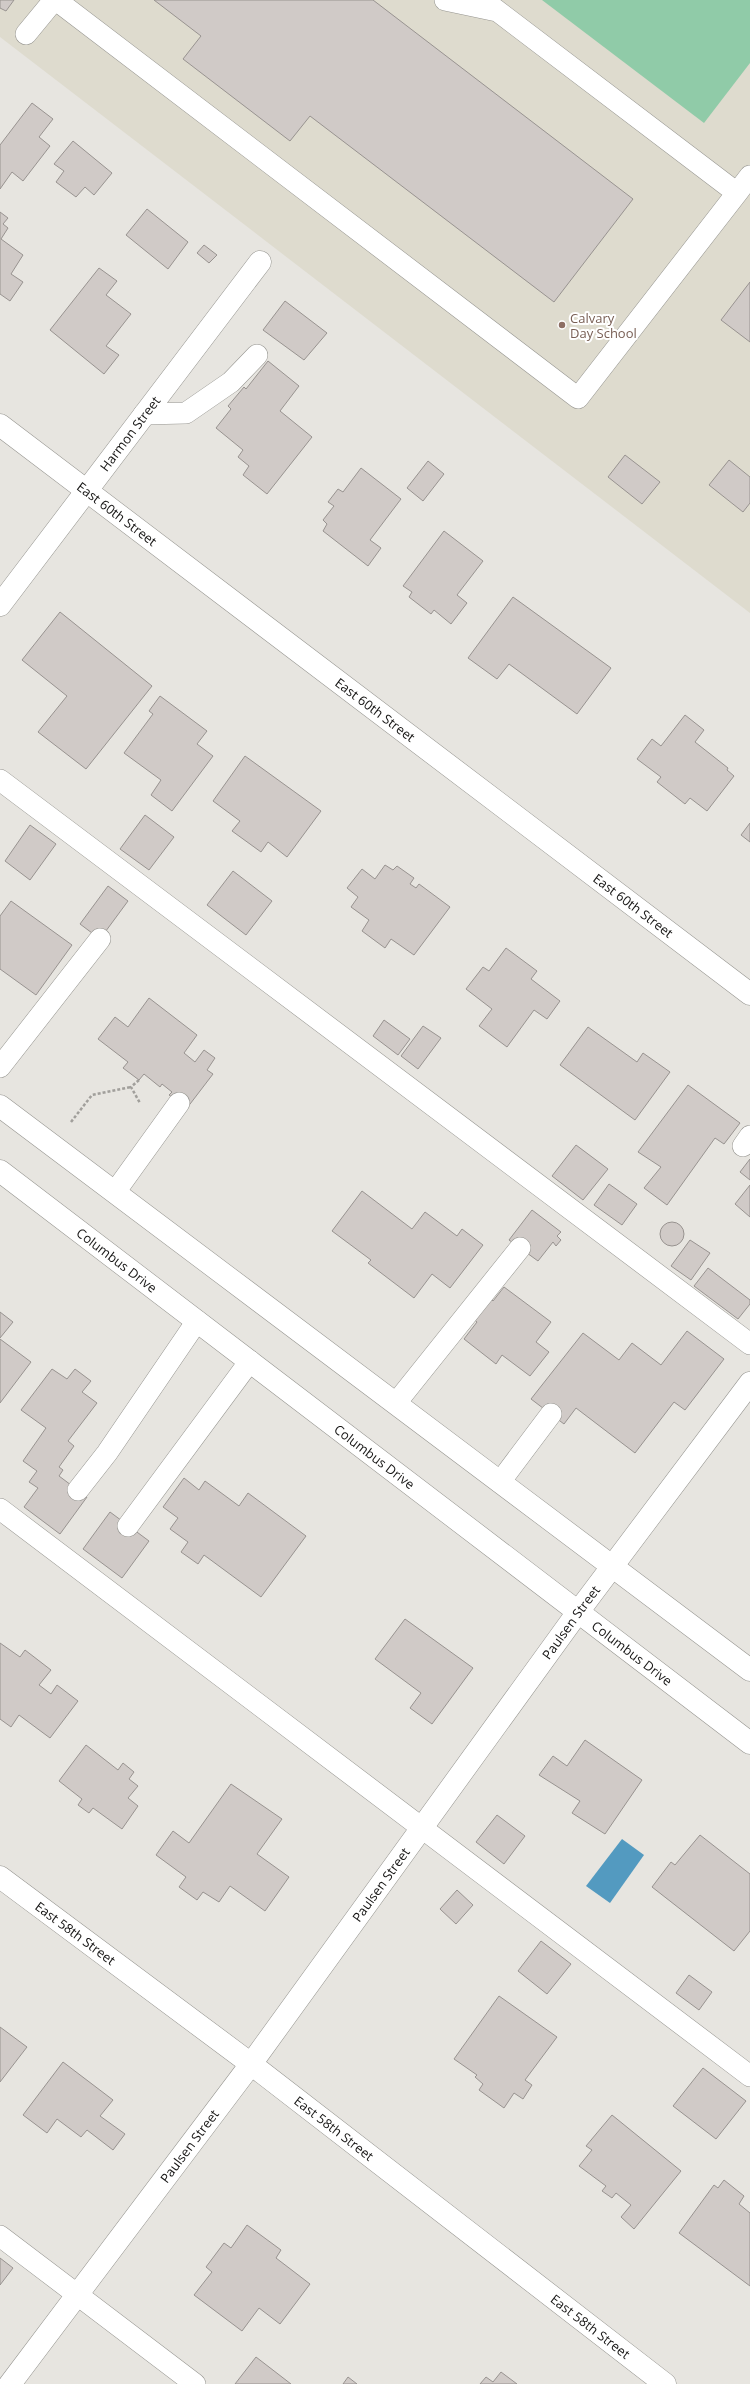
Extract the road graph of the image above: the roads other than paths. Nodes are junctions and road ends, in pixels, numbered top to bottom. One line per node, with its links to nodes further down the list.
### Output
1 (55, 0): 4 (lane); 6 (lane)
2 (445, 0): 3 (lane)
3 (490, 5): 6 (lane)
4 (26, 34)
5 (750, 176): 6 (lane)
6 (738, 193)
7 (260, 262): 9 (street, Harmon Street)
8 (256, 355): 9 (lane)
9 (144, 414): 11 (street, Harmon Street)
10 (0, 425): 11 (street, East 60th Street)
11 (87, 491): 12 (street, Harmon Street); 15 (street, East 60th Street)
12 (0, 605)
13 (0, 780): 23 (lane)
14 (100, 939): 16 (lane)
15 (750, 994)
16 (0, 1067)
17 (179, 1103): 20 (lane)
18 (0, 1106): 20 (street)
19 (0, 1171): 22 (street, Columbus Drive)
20 (115, 1192): 26 (street)
21 (520, 1248): 26 (lane)
22 (197, 1321): 24 (street, Columbus Drive); 29 (lane)
23 (750, 1344)
24 (250, 1361): 31 (lane); 33 (street, Columbus Drive)
25 (750, 1383): 32 (street, Paulsen Street)
26 (396, 1403): 28 (street)
27 (551, 1414): 28 (lane)
28 (500, 1482): 32 (street)
29 (78, 1490)
30 (0, 1509): 36 (lane)
31 (128, 1526)
32 (613, 1566): 33 (street, Paulsen Street); 34 (street)
33 (578, 1612): 35 (street, Columbus Drive); 36 (street, Paulsen Street)
34 (750, 1670)
35 (750, 1743)
36 (422, 1827): 38 (street, Paulsen Street); 39 (lane)
37 (0, 1877): 38 (street, East 58th Street)
38 (251, 2064): 41 (street, Paulsen Street); 44 (street, East 58th Street)
39 (750, 2076)
40 (0, 2236): 41 (lane)
41 (77, 2295): 42 (street, Paulsen Street); 43 (lane)
42 (10, 2384)
43 (195, 2384)
44 (665, 2384)

